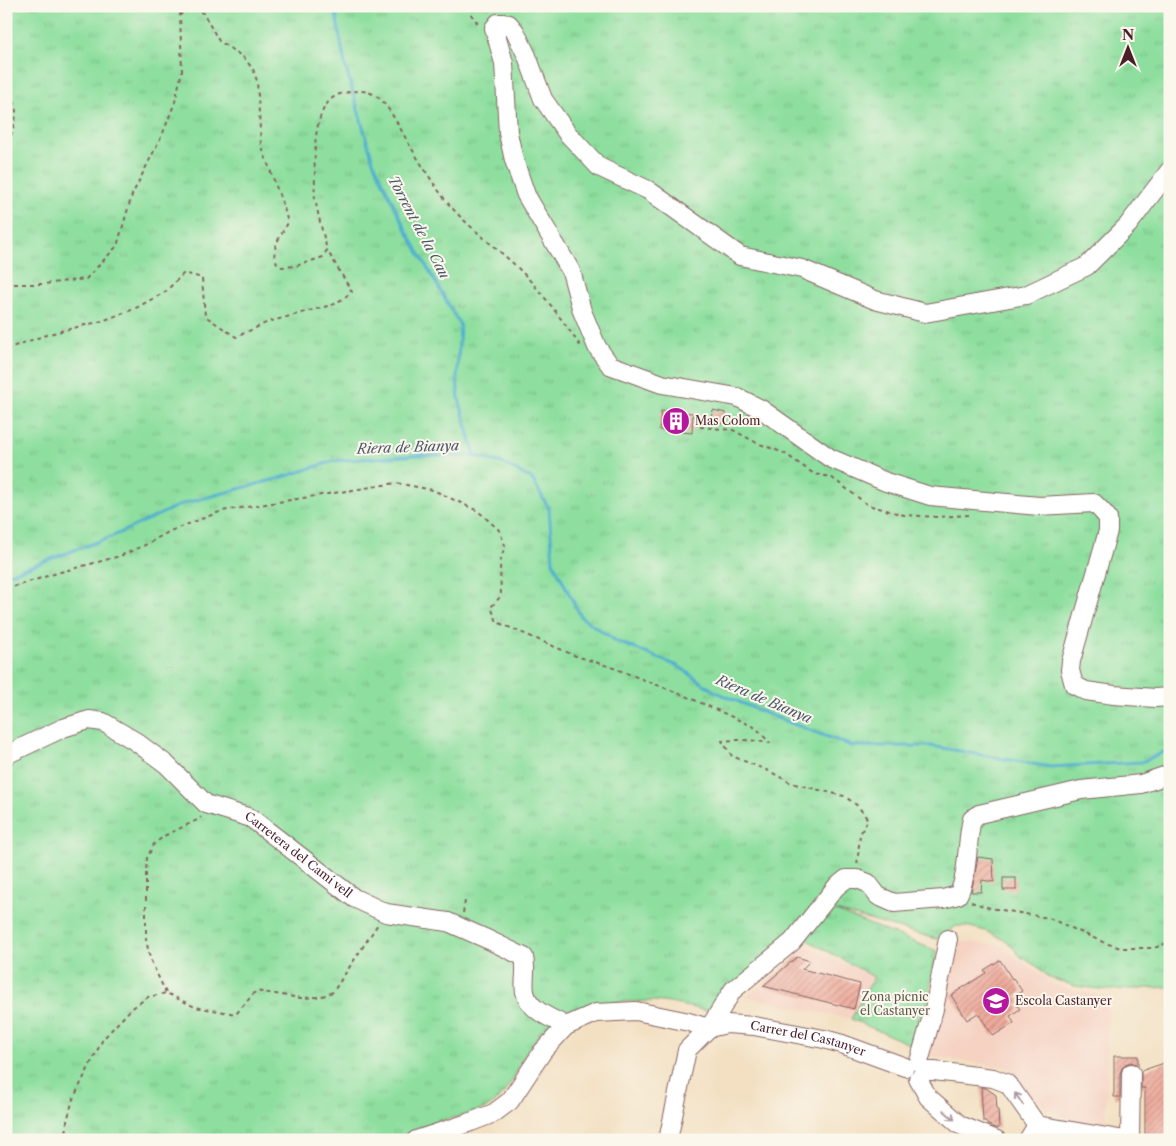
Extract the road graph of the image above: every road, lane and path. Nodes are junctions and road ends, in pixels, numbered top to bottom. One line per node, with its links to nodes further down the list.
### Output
1 (181, 6): 3 (path)
2 (470, 6): 4 (path)
3 (180, 15): 8 (path); 9 (path)
4 (494, 28): 7 (street); 13 (street)
5 (6, 87): 6 (path)
6 (6, 156)
7 (1170, 170)
8 (327, 250): 10 (path); 11 (path)
9 (6, 284)
10 (581, 348)
11 (6, 349)
12 (6, 589): 17 (path)
13 (1170, 697)
14 (6, 755): 16 (street, Carretera del Camí vell)
15 (1170, 774): 18 (street)
16 (206, 804): 19 (street, Carretera del Camí vell); 22 (path)
17 (857, 878): 18 (street); 24 (street)
18 (958, 895): 21 (path)
19 (386, 913): 22 (path); 23 (street, Carretera del Camí vell)
20 (948, 939): 25 (street)
21 (1170, 942)
22 (166, 993): 28 (path)
23 (566, 1026): 24 (street); 29 (street)
24 (709, 1028): 25 (street, Carrer del Castanyer); 30 (street)
25 (916, 1070): 27 (street, Carrer del Castanyer, one-way to 25); 31 (street, one-way to 31)
26 (1131, 1073): 33 (street)
27 (1032, 1132): 32 (street)
28 (66, 1140)
29 (416, 1140)
30 (668, 1140)
31 (997, 1140)
32 (1125, 1140)
33 (1130, 1140)

